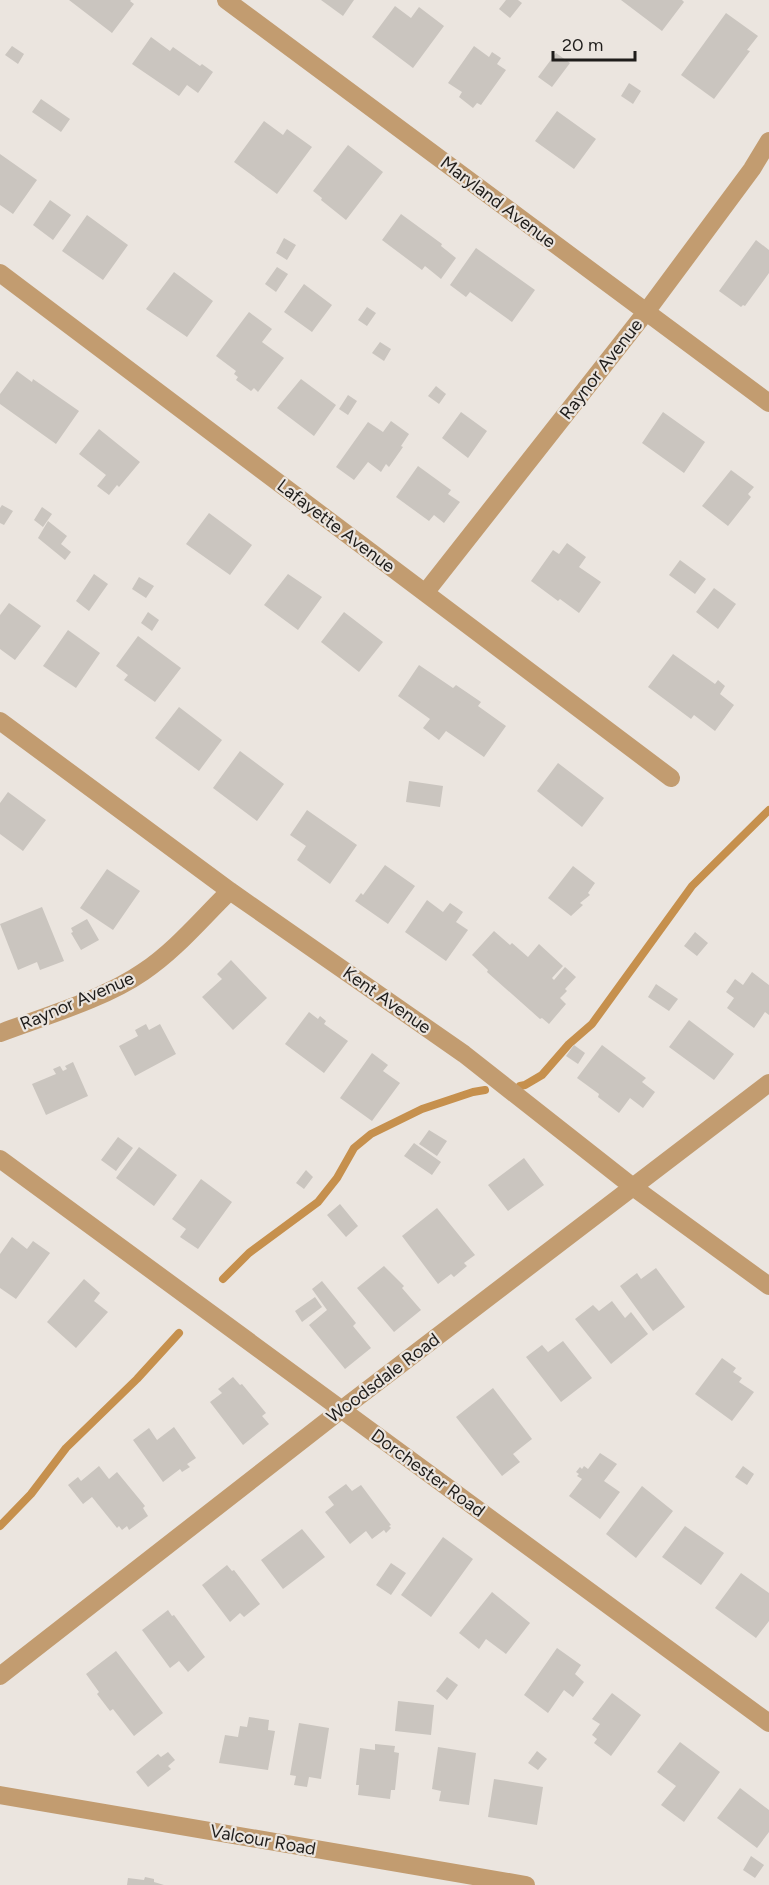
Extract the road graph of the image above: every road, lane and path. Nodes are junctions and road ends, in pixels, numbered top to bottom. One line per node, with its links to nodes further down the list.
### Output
1 (226, 0): 4 (street, Maryland Avenue)
2 (769, 141): 4 (street, Raynor Avenue)
3 (0, 273): 6 (street, Lafayette Avenue)
4 (646, 312): 5 (street, Maryland Avenue); 6 (street, Raynor Avenue)
5 (769, 404)
6 (424, 593): 8 (street, Lafayette Avenue)
7 (0, 721): 9 (street, Kent Avenue)
8 (671, 778)
9 (230, 891): 10 (street, Raynor Avenue); 13 (street, Kent Avenue)
10 (0, 1033)
11 (769, 1083): 13 (street, Woodsdale Road)
12 (0, 1159): 15 (street, Dorchester Road)
13 (633, 1187): 14 (street, Kent Avenue); 15 (street, Woodsdale Road)
14 (769, 1286)
15 (341, 1410): 16 (street, Woodsdale Road); 17 (street, Dorchester Road)
16 (0, 1676)
17 (769, 1723)
18 (0, 1795): 19 (street, Valcour Road)
19 (526, 1885)

